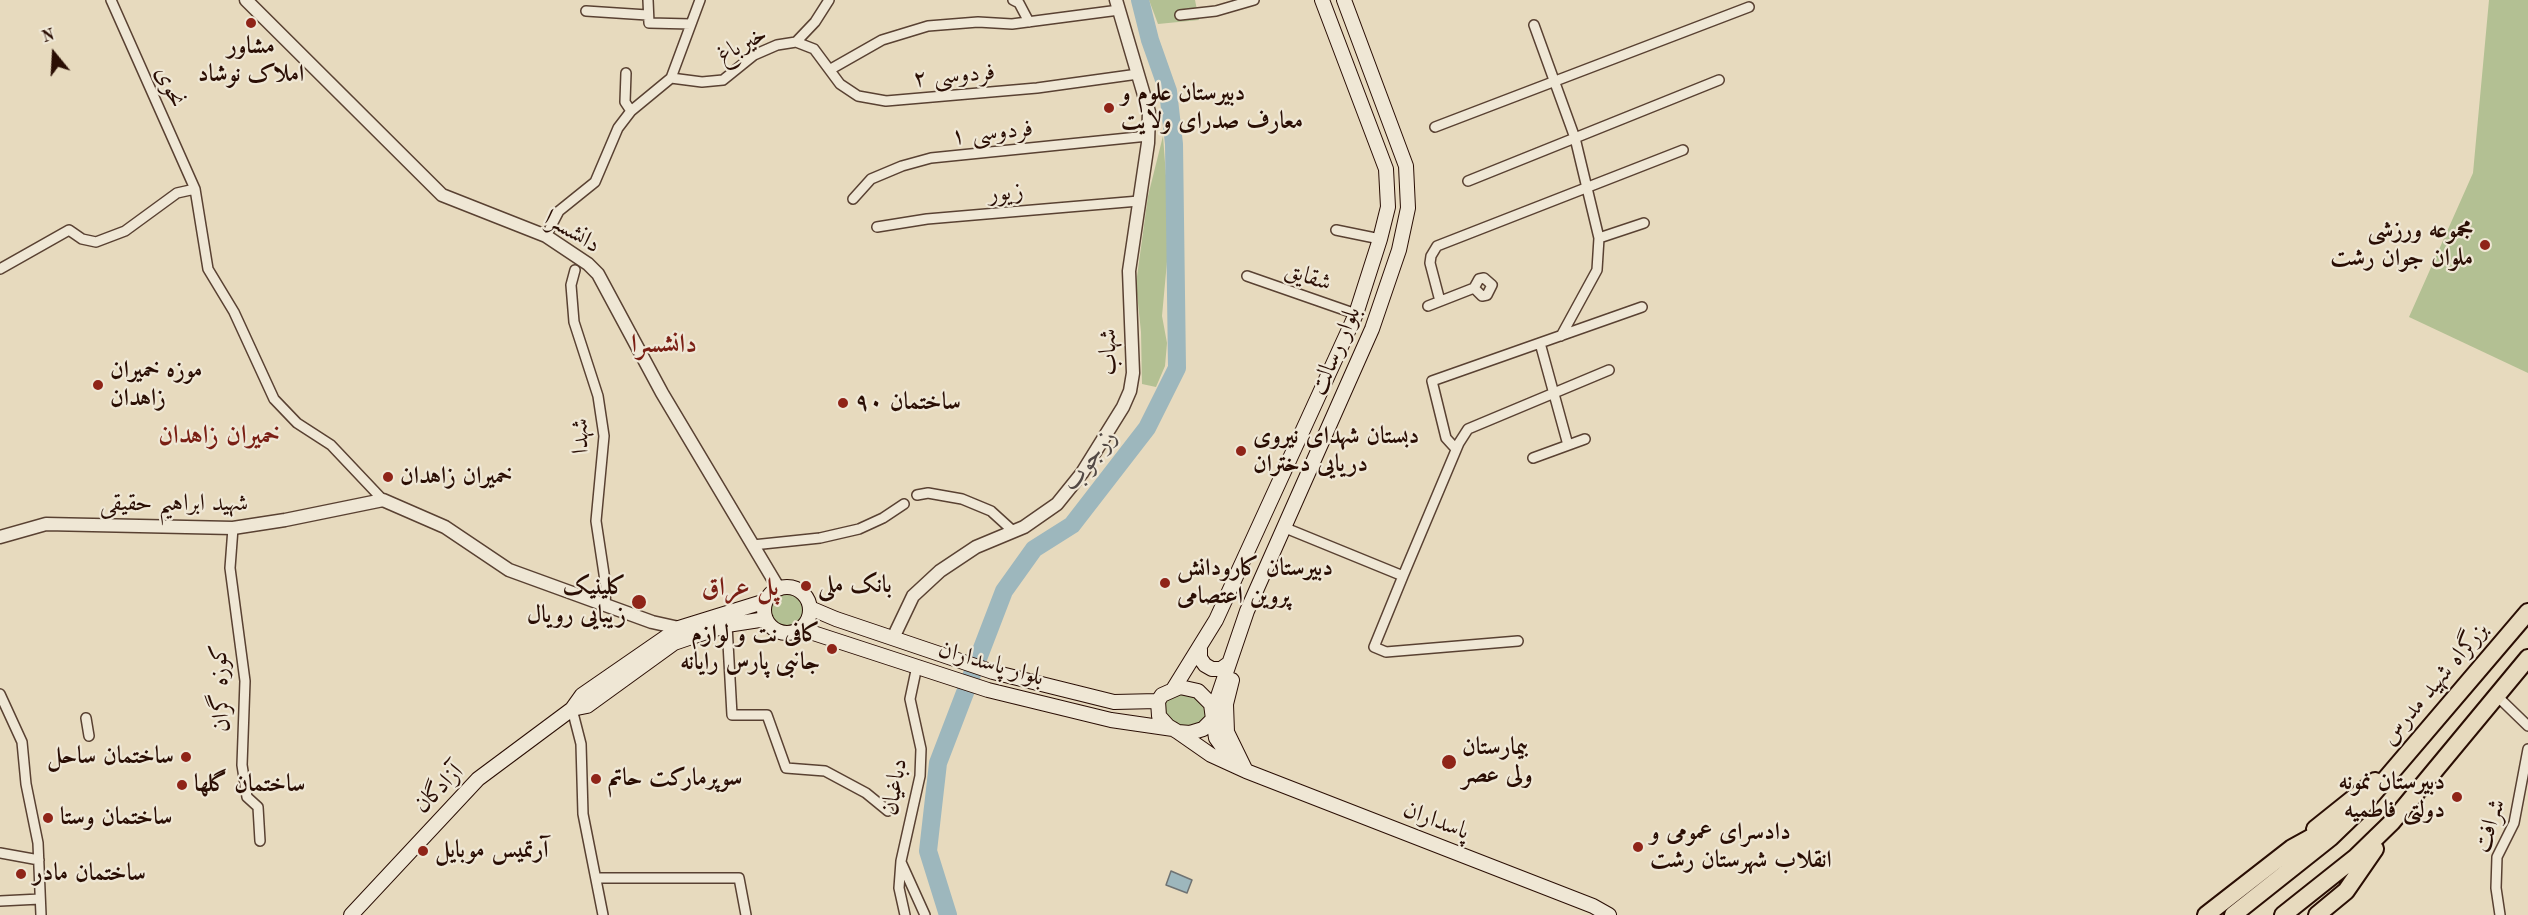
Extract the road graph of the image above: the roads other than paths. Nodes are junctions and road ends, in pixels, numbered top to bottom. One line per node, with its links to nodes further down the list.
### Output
1 (111, 0): 32 (street, نحوی)
2 (246, 0): 38 (street, دانشسرا)
3 (648, 0): 13 (street)
4 (700, 0): 16 (street)
5 (829, 0): 18 (street)
6 (1013, 0): 15 (street)
7 (1252, 0): 14 (street)
8 (1322, 0): 40 (main road, بلوار رسالت)
9 (1344, 0): 60 (main road, بلوار رسالت)
10 (1118, 5): 15 (street); 21 (street, شهاب)
11 (1749, 7): 23 (street)
12 (586, 11): 13 (street)
13 (647, 15): 16 (street)
14 (1180, 15)
15 (1029, 22): 19 (street)
16 (691, 24): 22 (street)
17 (1534, 25): 23 (street)
18 (796, 42): 19 (street, فردوسی ۲); 22 (street, خیرباغ)
19 (831, 69): 21 (street, فردوسی ۲)
20 (626, 74): 25 (street)
21 (1138, 74): 27 (street, شهاب)
22 (671, 78): 25 (street)
23 (1554, 80): 26 (street); 28 (street)
24 (1719, 80): 28 (street)
25 (631, 111): 38 (street)
26 (1435, 127)
27 (1148, 136): 33 (street, فردوسی ۱); 34 (street, شهاب)
28 (1575, 138): 30 (street); 31 (street)
29 (1683, 150): 31 (street)
30 (1468, 181)
31 (1587, 188): 39 (street); 45 (street)
32 (195, 189): 41 (street); 58 (street)
33 (853, 199)
34 (1139, 201): 36 (street, زیور); 62 (street, شهاب)
35 (1644, 223): 39 (street)
36 (878, 227)
37 (1336, 230): 40 (street)
38 (546, 236): 64 (street, دانشسرا)
39 (1599, 238): 49 (street)
40 (1380, 239): 48 (main road, بلوار رسالت)
41 (0, 269)
42 (575, 270): 68 (street, شهدا)
43 (1247, 276): 48 (street, شقایق)
44 (1474, 288): 45 (street)
45 (1440, 301): 46 (street)
46 (1428, 306)
47 (1642, 307): 49 (street)
48 (1356, 314): 80 (main road, بلوار رسالت)
49 (1561, 336): 50 (street)
50 (1540, 343): 52 (street); 55 (street)
51 (1609, 370): 52 (street)
52 (1553, 393): 54 (street); 55 (street)
53 (1585, 440): 54 (street)
54 (1568, 445): 56 (street)
55 (1456, 449): 65 (street)
56 (1533, 458)
57 (917, 495): 62 (street)
58 (383, 500): 61 (street, شهید ابراهیم حقیقی); 68 (street)
59 (904, 504): 64 (street)
60 (1283, 527): 65 (street); 70 (main road, بلوار رسالت)
61 (233, 528): 63 (street, شهید ابراهیم حقیقی); 100 (street, کوزه گران)
62 (1013, 531): 78 (street, شهاب)
63 (0, 537)
64 (753, 545): 66 (street, دانشسرا)
65 (1403, 576): 79 (street)
66 (779, 589): 67 (main road); 69 (main road)
67 (766, 601): 72 (main road); 75 (main road, آزادگان)
68 (605, 605): 73 (street)
69 (810, 608): 76 (main road); 78 (main road, بلوار پاسداران)
70 (1246, 611): 82 (main road, بلوار رسالت); 96 (main road)
71 (2528, 612): 95 (highway, بزرگراه شهید مدرس)
72 (766, 619): 74 (main road, آزادگان); 76 (main road)
73 (652, 622): 75 (street); 77 (street)
74 (727, 625): 88 (main road, آزادگان); 97 (street)
75 (679, 628): 77 (main road, آزادگان)
76 (801, 629): 83 (main road, بلوار پاسداران)
77 (663, 638): 88 (main road, آزادگان)
78 (893, 638): 87 (main road, بلوار پاسداران)
79 (1518, 641)
80 (1200, 649): 82 (main road); 84 (main road, بلوار رسالت)
81 (2528, 658): 86 (highway)
82 (1228, 664): 89 (main road, بلوار رسالت)
83 (917, 666): 92 (main road, بلوار پاسداران); 104 (street, دباغیان)
84 (1174, 688): 87 (main road); 89 (main road)
85 (0, 694): 103 (street)
86 (2497, 696): 91 (street); 99 (highway)
87 (1158, 701): 92 (main road)
88 (572, 709): 105 (street); 109 (main road, آزادگان)
89 (1213, 715): 92 (main road); 96 (main road)
90 (86, 718): 93 (street)
91 (2528, 726)
92 (1176, 730): 96 (main road, پاسداران)
93 (89, 736)
94 (2528, 749): 119 (street, شرافت)
95 (2406, 756): 98 (highway, بزرگراه شهید مدرس); 101 (highway)
96 (1246, 771): 114 (main road, پاسداران)
97 (888, 811)
98 (2354, 815): 101 (highway, بزرگراه شهید مدرس); 116 (highway, بزرگراه شهید مدرس)
99 (2397, 816): 117 (highway); 118 (highway)
100 (260, 841)
101 (2292, 848): 115 (highway, بزرگراه شهید مدرس)
102 (0, 853): 103 (street)
103 (39, 860): 106 (street)
104 (901, 861): 112 (street, دباغیان); 113 (street)
105 (597, 878): 110 (street); 111 (street)
106 (40, 899): 107 (street); 108 (street)
107 (0, 901)
108 (41, 915)
109 (351, 915)
110 (603, 915)
111 (746, 915)
112 (905, 915)
113 (925, 915)
114 (1609, 915)
115 (2206, 915)
116 (2233, 915)
117 (2283, 915)
118 (2317, 915)
119 (2500, 915)

